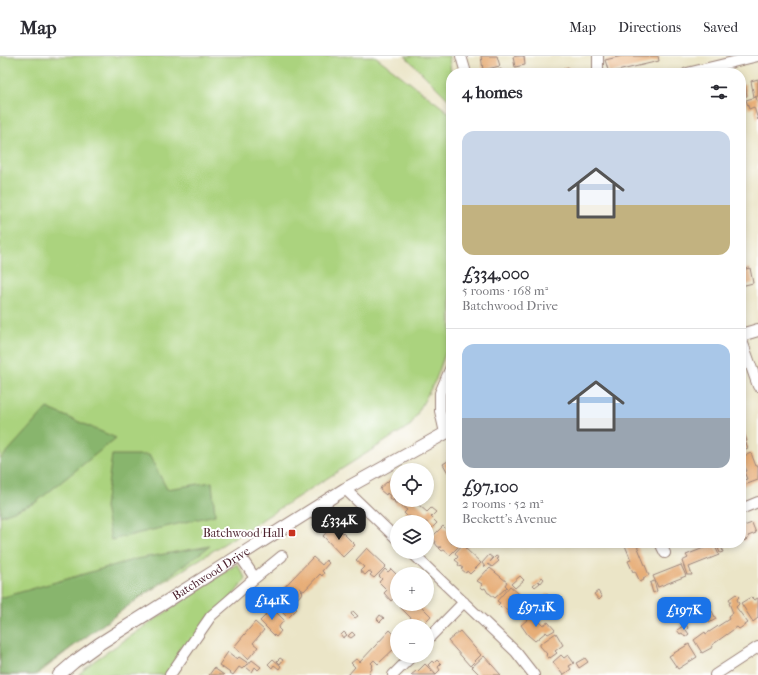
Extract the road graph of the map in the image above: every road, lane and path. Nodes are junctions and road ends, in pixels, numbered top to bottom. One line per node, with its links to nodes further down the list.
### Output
1 (461, 56): 4 (street)
2 (598, 56): 5 (street)
3 (758, 56): 6 (street)
4 (464, 68)
5 (598, 68)
6 (708, 68)
7 (758, 330): 8 (street)
8 (746, 334)
9 (746, 352): 11 (street)
10 (446, 379): 12 (street)
11 (758, 386)
12 (446, 426)
13 (446, 432): 14 (street, Batchwood Drive)
14 (345, 489): 17 (street); 20 (street, Batchwood Drive)
15 (758, 502): 16 (street)
16 (746, 507)
17 (390, 532)
18 (662, 548): 19 (street)
19 (664, 553)
20 (240, 556): 23 (street); 28 (street, Batchwood Drive)
21 (282, 556): 23 (street)
22 (418, 559): 24 (street)
23 (255, 578): 29 (street)
24 (464, 602): 25 (street); 31 (street)
25 (434, 633)
26 (758, 647): 32 (street)
27 (405, 663): 30 (street)
28 (59, 675)
29 (170, 675)
30 (393, 675)
31 (534, 675)
32 (714, 675)

